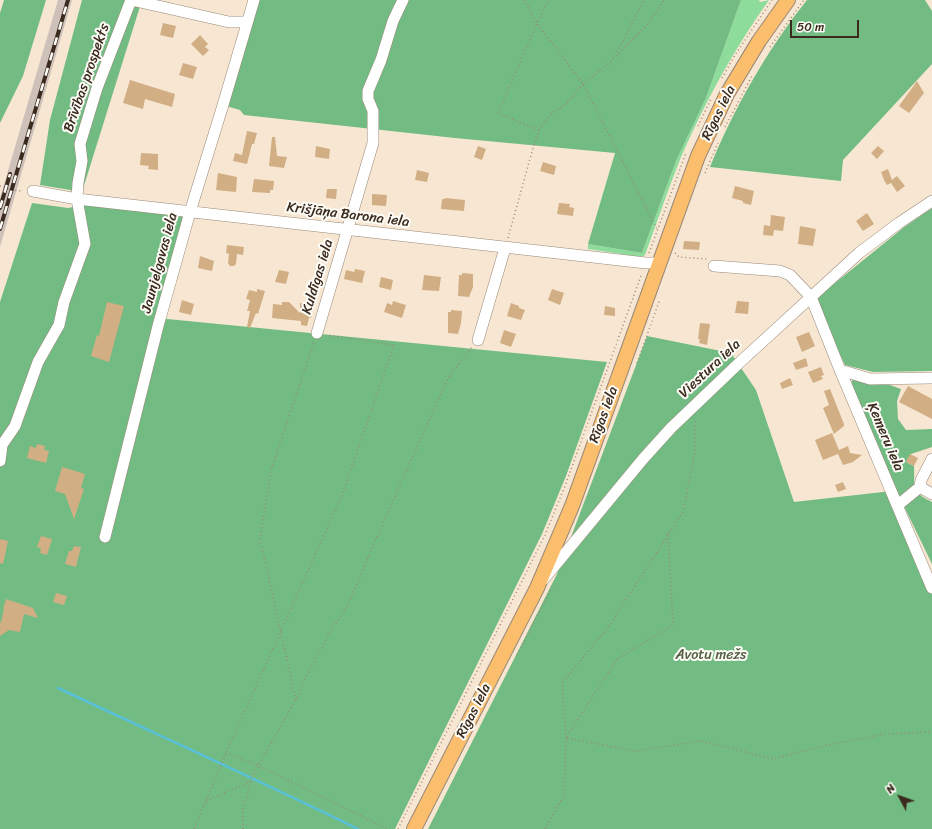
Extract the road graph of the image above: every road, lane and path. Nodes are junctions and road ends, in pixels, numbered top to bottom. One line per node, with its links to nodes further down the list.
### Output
1 (131, 0): 9 (street); 16 (street, Brīvības prospekts)
2 (254, 0): 9 (street, Jaunjelgavas iela)
3 (403, 0): 19 (street, Kuldīgas iela)
4 (524, 0): 10 (path)
5 (549, 0): 10 (path)
6 (644, 0): 11 (path)
7 (664, 0): 11 (path)
8 (788, 0): 23 (main road, Rīgas iela)
9 (247, 22): 18 (street, Jaunjelgavas iela)
10 (537, 23): 12 (path); 13 (path)
11 (617, 54): 12 (path)
12 (583, 84): 13 (path); 20 (path)
13 (539, 130): 21 (path)
14 (0, 186): 15 (path)
15 (33, 191): 16 (street, Krišjāņa Barona iela)
16 (77, 199): 18 (street, Krišjāņa Barona iela); 32 (street, Brīvības prospekts)
17 (932, 201): 25 (street, Viestura iela)
18 (190, 212): 19 (street, Krišjāņa Barona iela); 37 (street, Jaunjelgavas iela)
19 (348, 230): 21 (street, Krišjāņa Barona iela); 26 (street, Kuldīgas iela)
20 (658, 230)
21 (505, 248): 23 (street, Krišjāņa Barona iela); 27 (street)
22 (676, 254): 24 (path)
23 (652, 263): 39 (main road, Rīgas iela); 52 (path)
24 (714, 266): 25 (street)
25 (811, 297): 28 (street, Ķemeru iela); 30 (street, Viestura iela)
26 (317, 333): 41 (path); 41 (path)
27 (478, 340): 42 (path)
28 (840, 370): 29 (street); 35 (street, Ķemeru iela)
29 (932, 378)
30 (696, 403): 36 (path); 39 (street, Viestura iela)
31 (932, 459): 33 (street)
32 (0, 461)
33 (920, 487): 34 (street); 35 (street)
34 (932, 494)
35 (898, 505): 38 (street, Ķemeru iela)
36 (668, 534): 44 (path); 44 (path)
37 (106, 537)
38 (928, 571): 40 (street, Ķemeru iela)
39 (537, 588): 53 (main road, Rīgas iela)
40 (932, 588)
41 (281, 631): 42 (path); 45 (path)
42 (296, 700): 46 (path)
43 (932, 732): 44 (path)
44 (566, 738): 54 (path)
45 (226, 753): 46 (path); 48 (path)
46 (259, 766): 47 (path); 51 (path)
47 (252, 781): 48 (path); 50 (path)
48 (206, 801): 49 (path)
49 (194, 829)
50 (243, 829)
51 (388, 829)
52 (398, 829)
53 (414, 829)
54 (545, 829)

